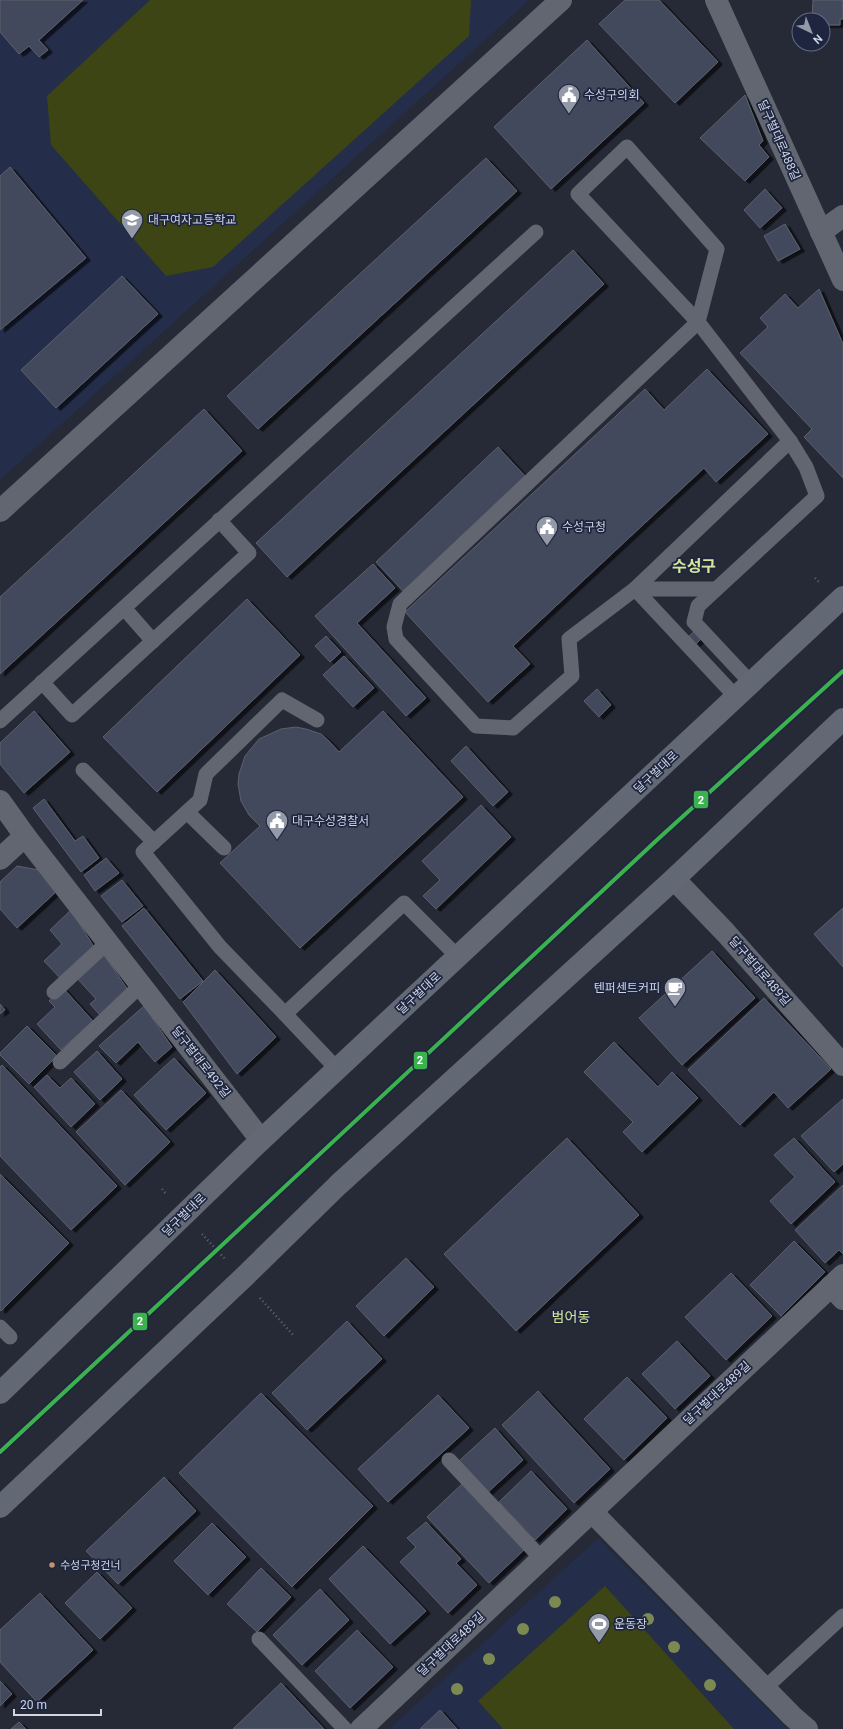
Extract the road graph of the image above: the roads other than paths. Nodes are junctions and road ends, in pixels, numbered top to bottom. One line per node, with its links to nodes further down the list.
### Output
1 (561, 0): 9 (street)
2 (716, 0): 5 (street, 달구벌대로488길)
3 (843, 216): 5 (street)
4 (536, 232): 10 (lane)
5 (821, 232): 6 (street, 달구벌대로488길)
6 (843, 280)
7 (698, 322): 7 (lane); 8 (lane); 11 (lane)
8 (790, 441): 11 (lane); 12 (lane)
9 (0, 511)
10 (219, 520): 14 (lane); 15 (lane)
11 (635, 589): 12 (lane); 18 (lane)
12 (716, 589): 17 (lane)
13 (843, 597): 17 (main road, 달구벌대로)
14 (124, 608): 15 (lane); 16 (lane)
15 (154, 641): 16 (lane)
16 (42, 682): 21 (lane)
17 (751, 682): 18 (main road, 달구벌대로)
18 (736, 697): 31 (main road, 달구벌대로)
19 (843, 719): 29 (main road)
20 (317, 720): 24 (lane)
21 (0, 721)
22 (83, 770): 26 (lane)
23 (0, 801): 25 (street, 달구벌대로492길)
24 (187, 812): 26 (lane); 27 (lane)
25 (25, 836): 28 (street); 30 (street, 달구벌대로492길)
26 (154, 842): 34 (lane)
27 (224, 848)
28 (0, 859)
29 (674, 879): 36 (street, 달구벌대로489길); 42 (main road)
30 (108, 942): 32 (street, 달구벌대로492길); 33 (lane)
31 (458, 957): 34 (lane); 37 (main road, 달구벌대로)
32 (141, 985): 35 (lane); 38 (street, 달구벌대로492길)
33 (54, 992)
34 (285, 1014): 37 (lane)
35 (60, 1062)
36 (843, 1065)
37 (337, 1069): 38 (main road, 달구벌대로)
38 (261, 1140): 40 (main road, 달구벌대로)
39 (839, 1287): 43 (street, 달구벌대로489길)
40 (0, 1393)
41 (449, 1460): 44 (lane)
42 (0, 1508)
43 (592, 1512): 44 (street, 달구벌대로489길); 47 (street)
44 (542, 1559): 49 (street, 달구벌대로489길)
45 (843, 1616): 47 (lane)
46 (259, 1639): 48 (lane)
47 (765, 1688): 50 (street)
48 (345, 1729)
49 (361, 1729)
50 (807, 1729)

